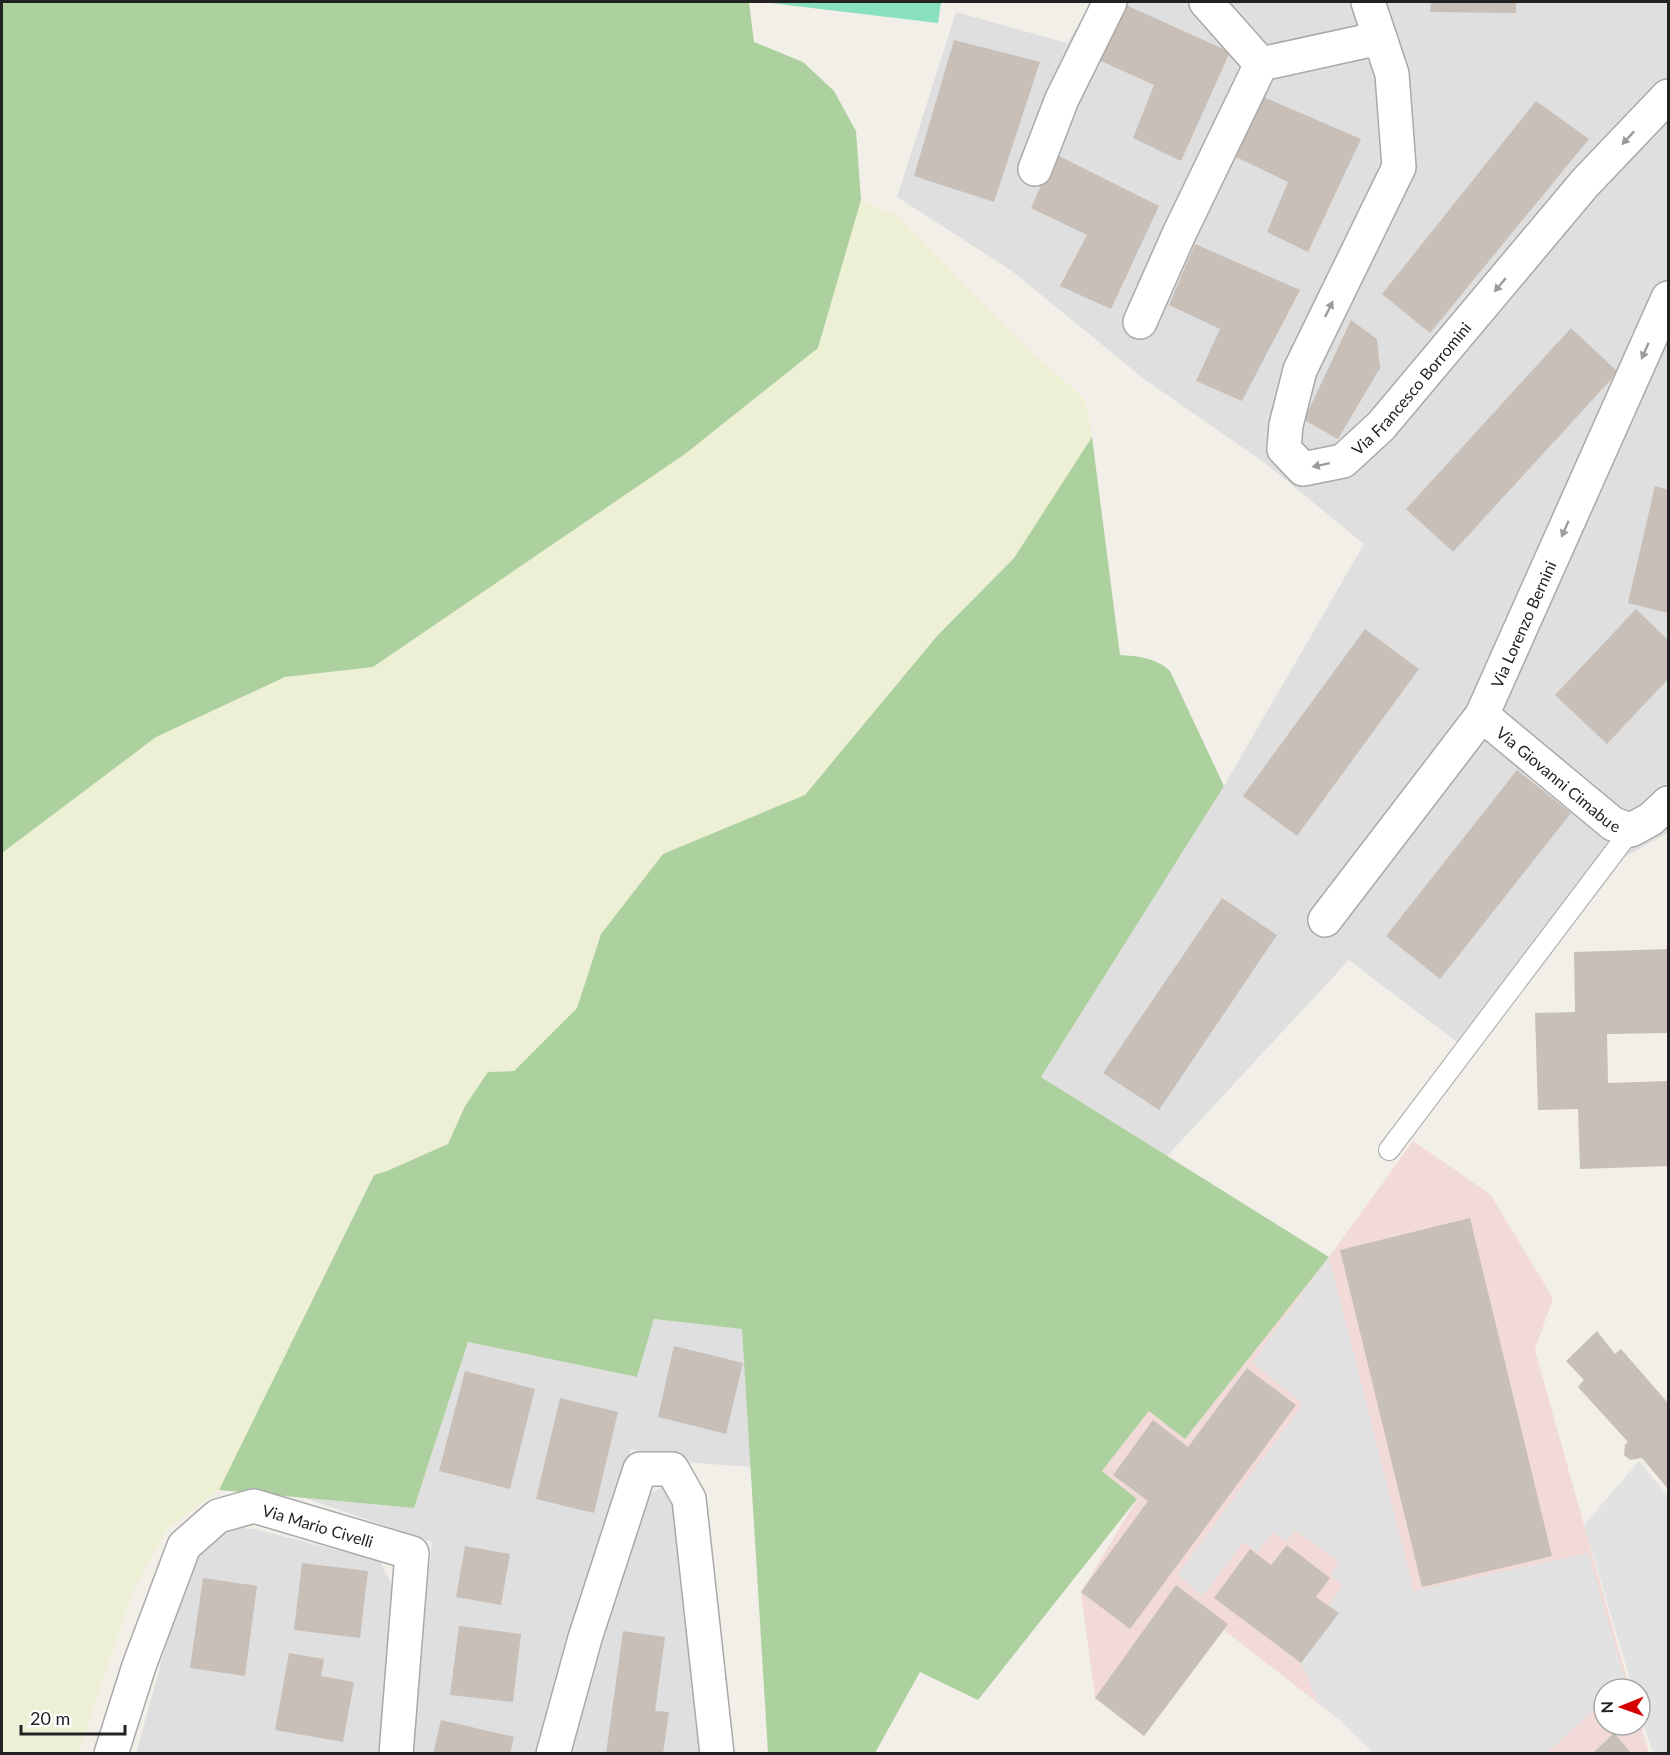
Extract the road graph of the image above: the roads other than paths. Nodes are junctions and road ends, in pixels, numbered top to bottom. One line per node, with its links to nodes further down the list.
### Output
1 (1110, 2): 7 (street)
2 (1206, 2): 5 (street)
3 (1368, 2): 4 (street, Via Francesco Borromini)
4 (1380, 38): 5 (street); 6 (street, Via Francesco Borromini, one-way to 4)
5 (1261, 64): 9 (street)
6 (1668, 96)
7 (1035, 169)
8 (1668, 298): 10 (street, Via Lorenzo Bernini, one-way to 10)
9 (1140, 322)
10 (1482, 715): 12 (street, Via Giovanni Cimabue); 13 (street, Via Lorenzo Bernini)
11 (1668, 803): 12 (street, Via Giovanni Cimabue)
12 (1631, 830): 14 (lane)
13 (1325, 920)
14 (1389, 1150)
15 (111, 1754): 16 (street, Via Mario Civelli)
16 (396, 1754)
17 (553, 1754): 18 (street)
18 (717, 1754)

